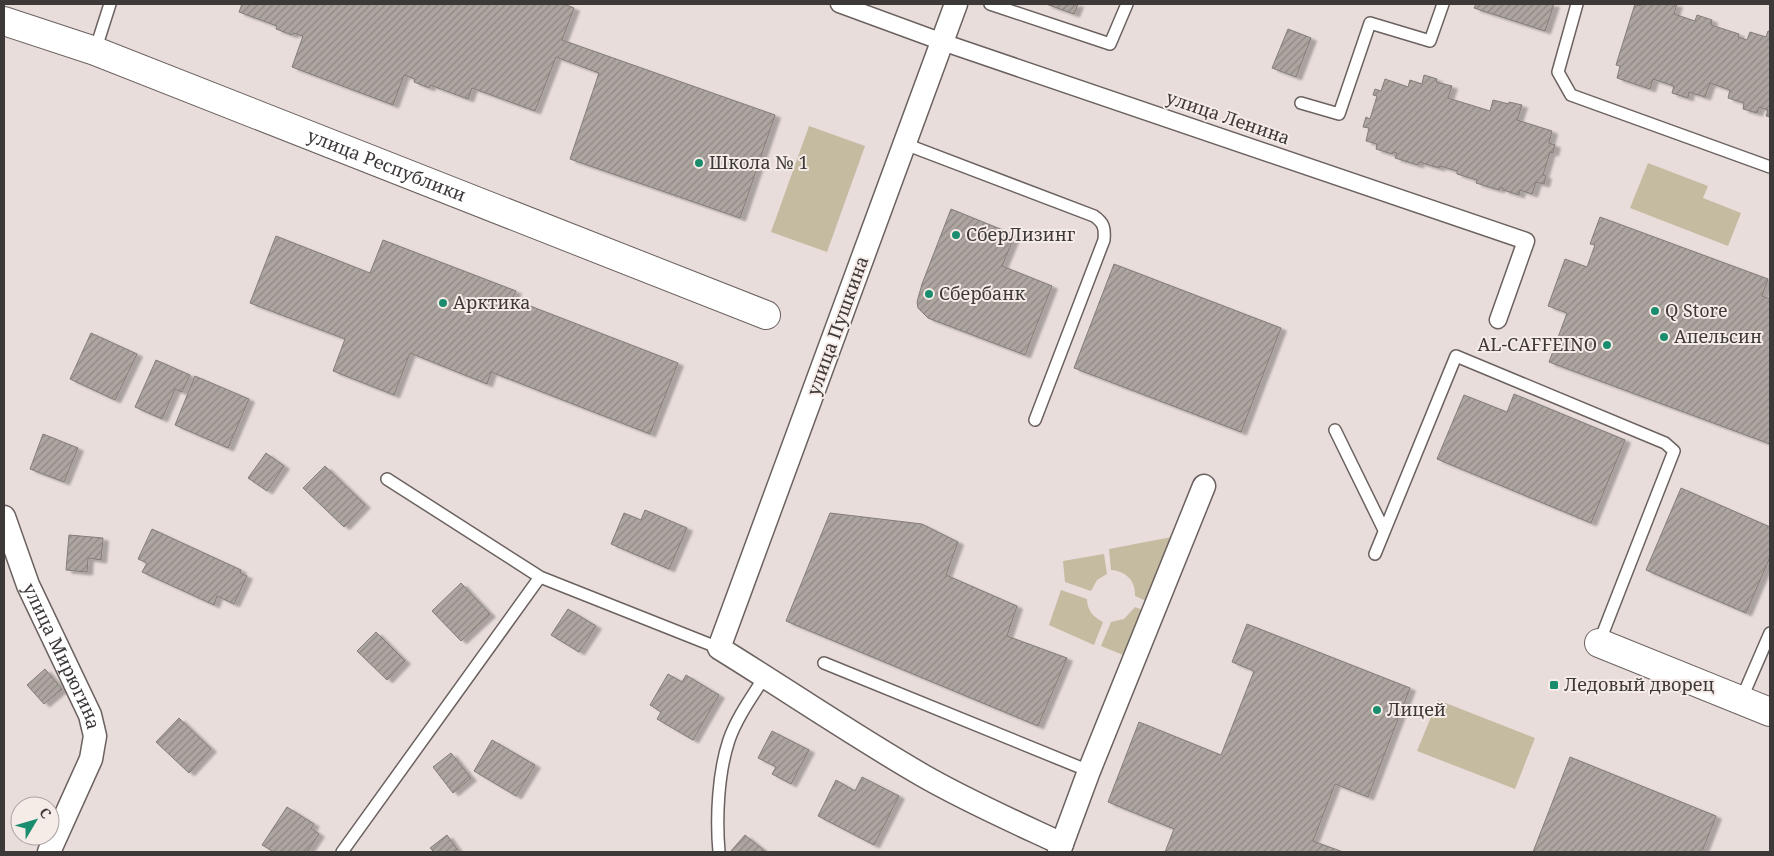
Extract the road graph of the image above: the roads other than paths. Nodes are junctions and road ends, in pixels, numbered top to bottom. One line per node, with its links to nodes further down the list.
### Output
1 (110, 4): 10 (lane)
2 (839, 4): 9 (street, улица Ленина)
3 (956, 4): 9 (street, улица Пушкина)
4 (990, 4): 5 (lane)
5 (1126, 4)
6 (1442, 4): 11 (lane)
7 (1577, 4): 13 (lane)
8 (4, 21): 10 (street, улица Республики)
9 (943, 42): 12 (street, улица Пушкина); 15 (street, улица Ленина)
10 (95, 51): 14 (street, улица Республики)
11 (1301, 103)
12 (905, 144): 16 (lane); 26 (street, улица Пушкина)
13 (1770, 167)
14 (766, 315)
15 (1498, 320)
16 (1035, 420)
17 (1335, 430): 21 (lane)
18 (387, 479): 23 (lane)
19 (1204, 486): 31 (street)
20 (4, 517): 33 (street, улица Мирюгина)
21 (1384, 530): 22 (lane); 25 (lane)
22 (1375, 554)
23 (540, 577): 26 (lane); 34 (lane)
24 (1770, 633): 29 (lane)
25 (1598, 644): 29 (street)
26 (719, 648): 28 (street)
27 (824, 663): 31 (lane)
28 (765, 676): 32 (street); 35 (lane)
29 (1741, 700): 30 (street)
30 (1770, 712)
31 (1089, 770): 32 (street)
32 (1060, 848)
33 (49, 852)
34 (342, 852)
35 (719, 852)

